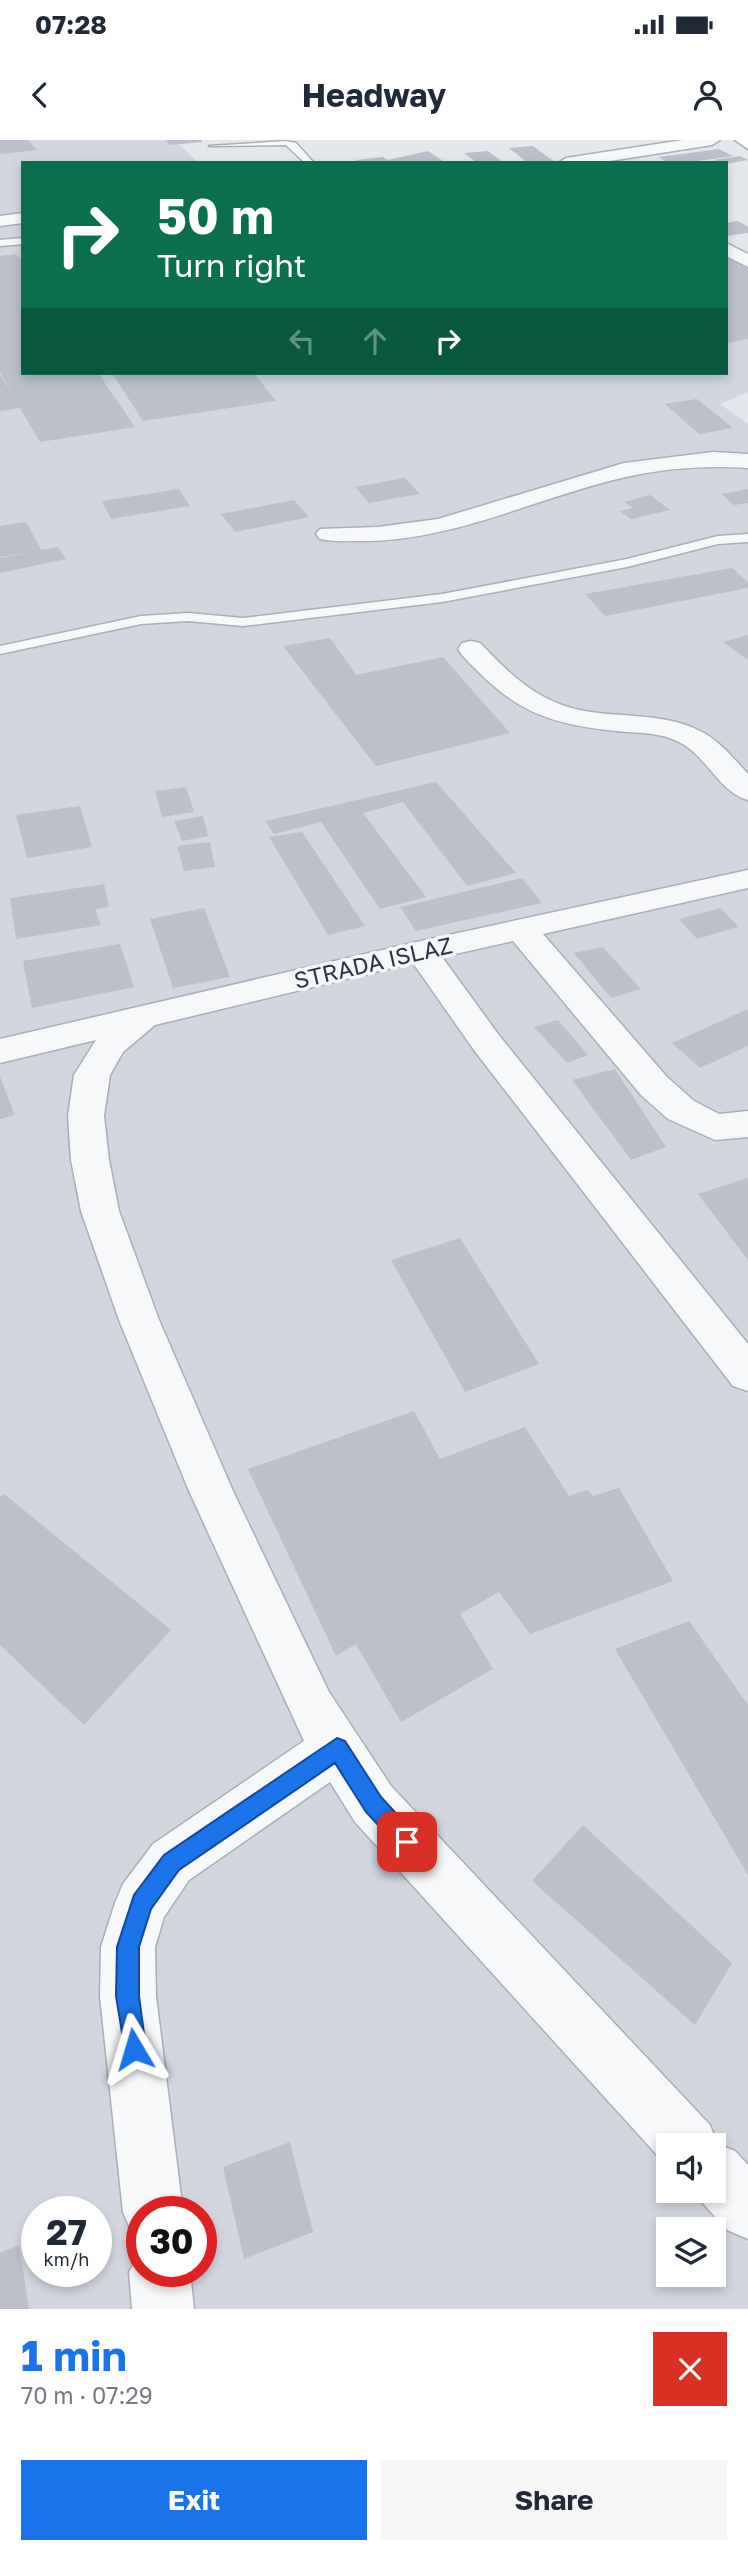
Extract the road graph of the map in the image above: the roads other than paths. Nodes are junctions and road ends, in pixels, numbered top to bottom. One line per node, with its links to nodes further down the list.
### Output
1 (712, 140): 6 (street)
2 (743, 140): 3 (main road)
3 (748, 144)
4 (212, 146): 5 (lane)
5 (308, 161)
6 (596, 161)
7 (21, 218): 8 (street)
8 (0, 221)
9 (21, 240): 10 (lane)
10 (0, 243)
11 (728, 249): 12 (street)
12 (748, 262)
13 (748, 461): 14 (street)
14 (328, 534)
15 (748, 538): 17 (lane)
16 (471, 649): 18 (street)
17 (0, 650)
18 (748, 791)
19 (748, 879): 20 (street, STRADA ISLAZ)
20 (521, 929): 21 (street, STRADA ISLAZ); 24 (street)
21 (421, 951): 22 (street, STRADA ISLAZ); 25 (street)
22 (145, 1016): 23 (street, STRADA ISLAZ); 26 (street)
23 (0, 1051)
24 (748, 1124)
25 (748, 1374)
26 (337, 1748): 27 (street); 29 (street)
27 (677, 2133)
28 (726, 2185): 30 (street)
29 (151, 2196)
30 (748, 2209)
31 (161, 2287): 32 (street)
32 (163, 2309)

